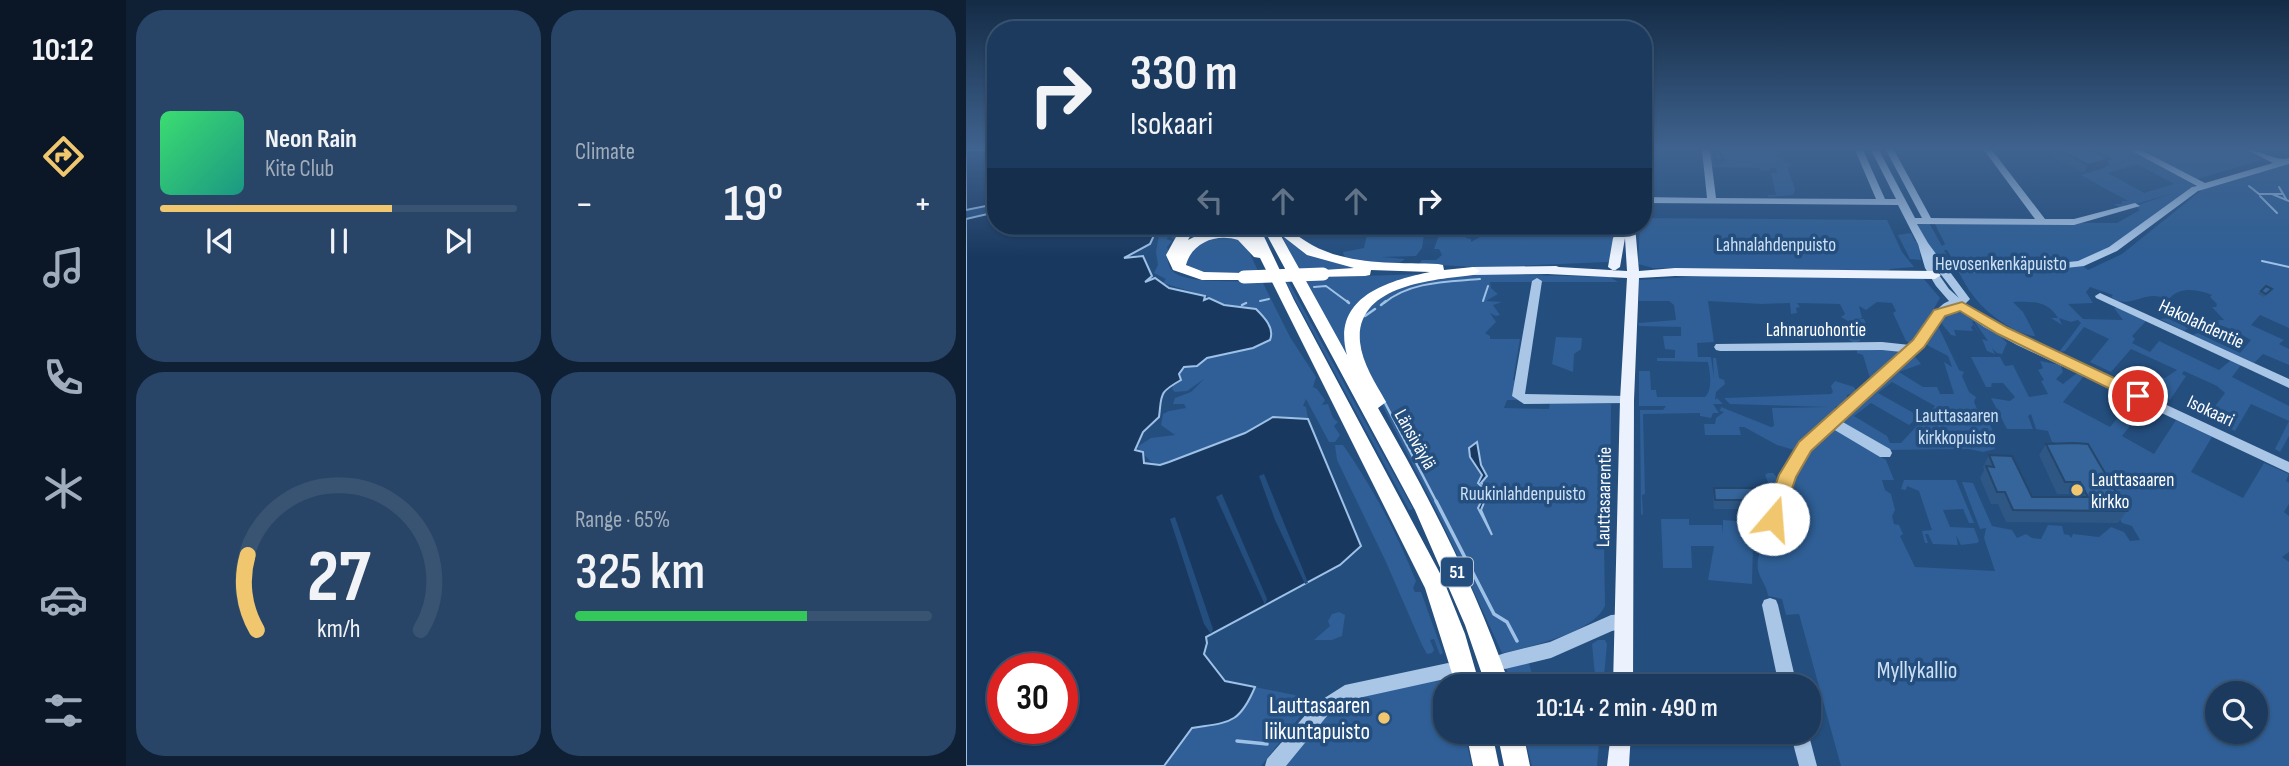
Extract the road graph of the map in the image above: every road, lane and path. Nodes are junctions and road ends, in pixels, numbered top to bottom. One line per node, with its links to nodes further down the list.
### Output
1 (1710, 186): 8 (street)
2 (1874, 186): 9 (street)
3 (1893, 186): 10 (street, Isokaari)
4 (1909, 186): 13 (street)
5 (2015, 186): 14 (street)
6 (2201, 186): 26 (street)
7 (1652, 200): 8 (street)
8 (1712, 201): 9 (street)
9 (1881, 201): 10 (street)
10 (1901, 202): 12 (street, Isokaari)
11 (2135, 206): 14 (street)
12 (1910, 221): 13 (street); 26 (street, Isokaari)
13 (1928, 221): 14 (street)
14 (2042, 222)
15 (1184, 235): 22 (highway)
16 (1220, 235): 22 (highway)
17 (1233, 235): 23 (highway)
18 (1256, 235): 23 (highway, 51)
19 (1274, 235): 37 (highway, Länsiväylä / 51)
20 (1289, 235): 25 (highway)
21 (1627, 235): 24 (main road, Lauttasaarentie)
22 (1178, 267): 25 (highway, bridge)
23 (1271, 270): 43 (highway, 51)
24 (1626, 270): 25 (main road); 26 (main road); 33 (main road, Lauttasaarentie)
25 (1473, 271): 37 (highway)
26 (1939, 272): 29 (street, Isokaari)
27 (1537, 281): 33 (street)
28 (2100, 296): 32 (street, Hakolahdentie)
29 (1962, 303): 31 (street); 36 (street, Isokaari)
30 (1720, 347): 31 (street, Lahnaruohontie)
31 (1912, 349): 34 (street)
32 (2289, 384)
33 (1627, 400): 40 (main road, Lauttasaarentie)
34 (1831, 421): 35 (street); 38 (street)
35 (1885, 453)
36 (2287, 463)
37 (1400, 464): 44 (highway, Länsiväylä / 51)
38 (1773, 519)
39 (1770, 605): 46 (street)
40 (1624, 622): 41 (street); 45 (main road, Lauttasaarentie)
41 (1505, 661)
42 (1448, 671): 51 (street)
43 (1464, 674)
44 (1493, 674)
45 (1623, 674)
46 (1785, 674)
47 (1481, 744): 52 (highway)
48 (1512, 744): 53 (highway)
49 (1620, 744): 54 (main road)
50 (1802, 744): 55 (street)
51 (1274, 766)
52 (1486, 766)
53 (1517, 766)
54 (1618, 766)
55 (1808, 766)

